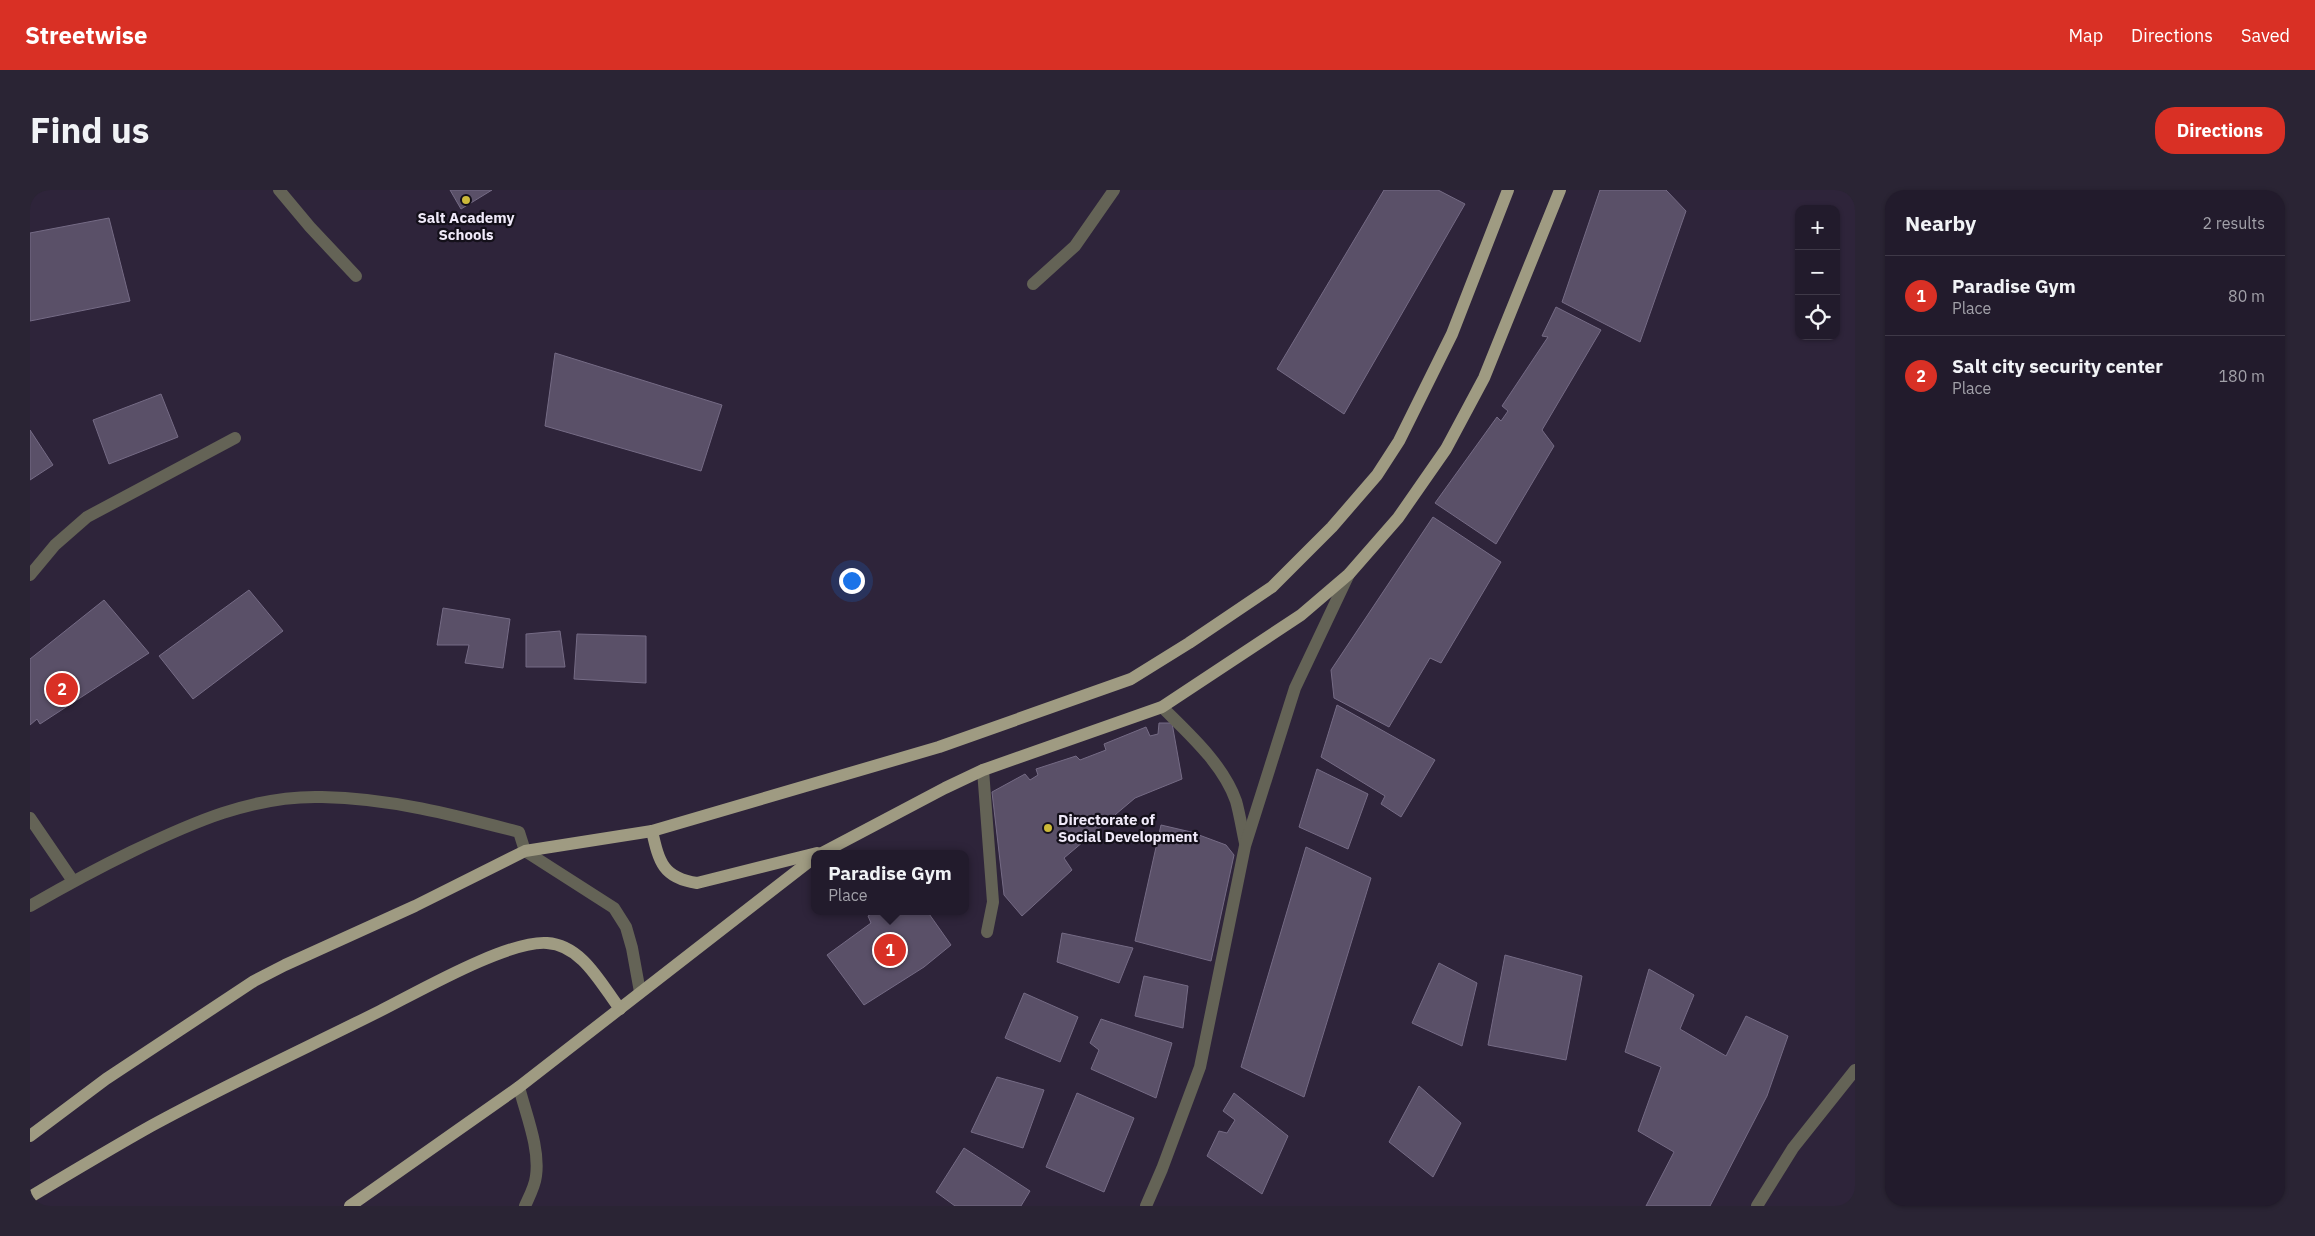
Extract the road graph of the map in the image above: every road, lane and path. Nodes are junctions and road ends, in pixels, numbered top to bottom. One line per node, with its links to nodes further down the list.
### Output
1 (279, 190): 5 (street)
2 (1114, 190): 6 (street)
3 (1508, 190): 13 (main road)
4 (1560, 190): 8 (main road)
5 (356, 276)
6 (1033, 284)
7 (235, 438): 9 (street)
8 (1349, 574): 10 (main road); 14 (street)
9 (30, 576)
10 (1162, 707): 11 (main road); 14 (street)
11 (983, 770): 15 (main road); 21 (street)
12 (30, 818): 19 (street)
13 (652, 832): 16 (main road); 17 (main road)
14 (1245, 846): 30 (street)
15 (827, 850)
16 (525, 851): 19 (street); 22 (street); 26 (main road)
17 (811, 856)
18 (811, 860): 22 (main road)
19 (73, 881): 20 (street)
20 (30, 906)
21 (988, 932)
22 (640, 992): 23 (main road)
23 (620, 1009): 25 (main road); 27 (main road)
24 (1855, 1070): 31 (street)
25 (519, 1087): 28 (main road); 29 (street)
26 (30, 1136)
27 (30, 1197)
28 (350, 1206)
29 (525, 1206)
30 (1146, 1206)
31 (1757, 1206)

